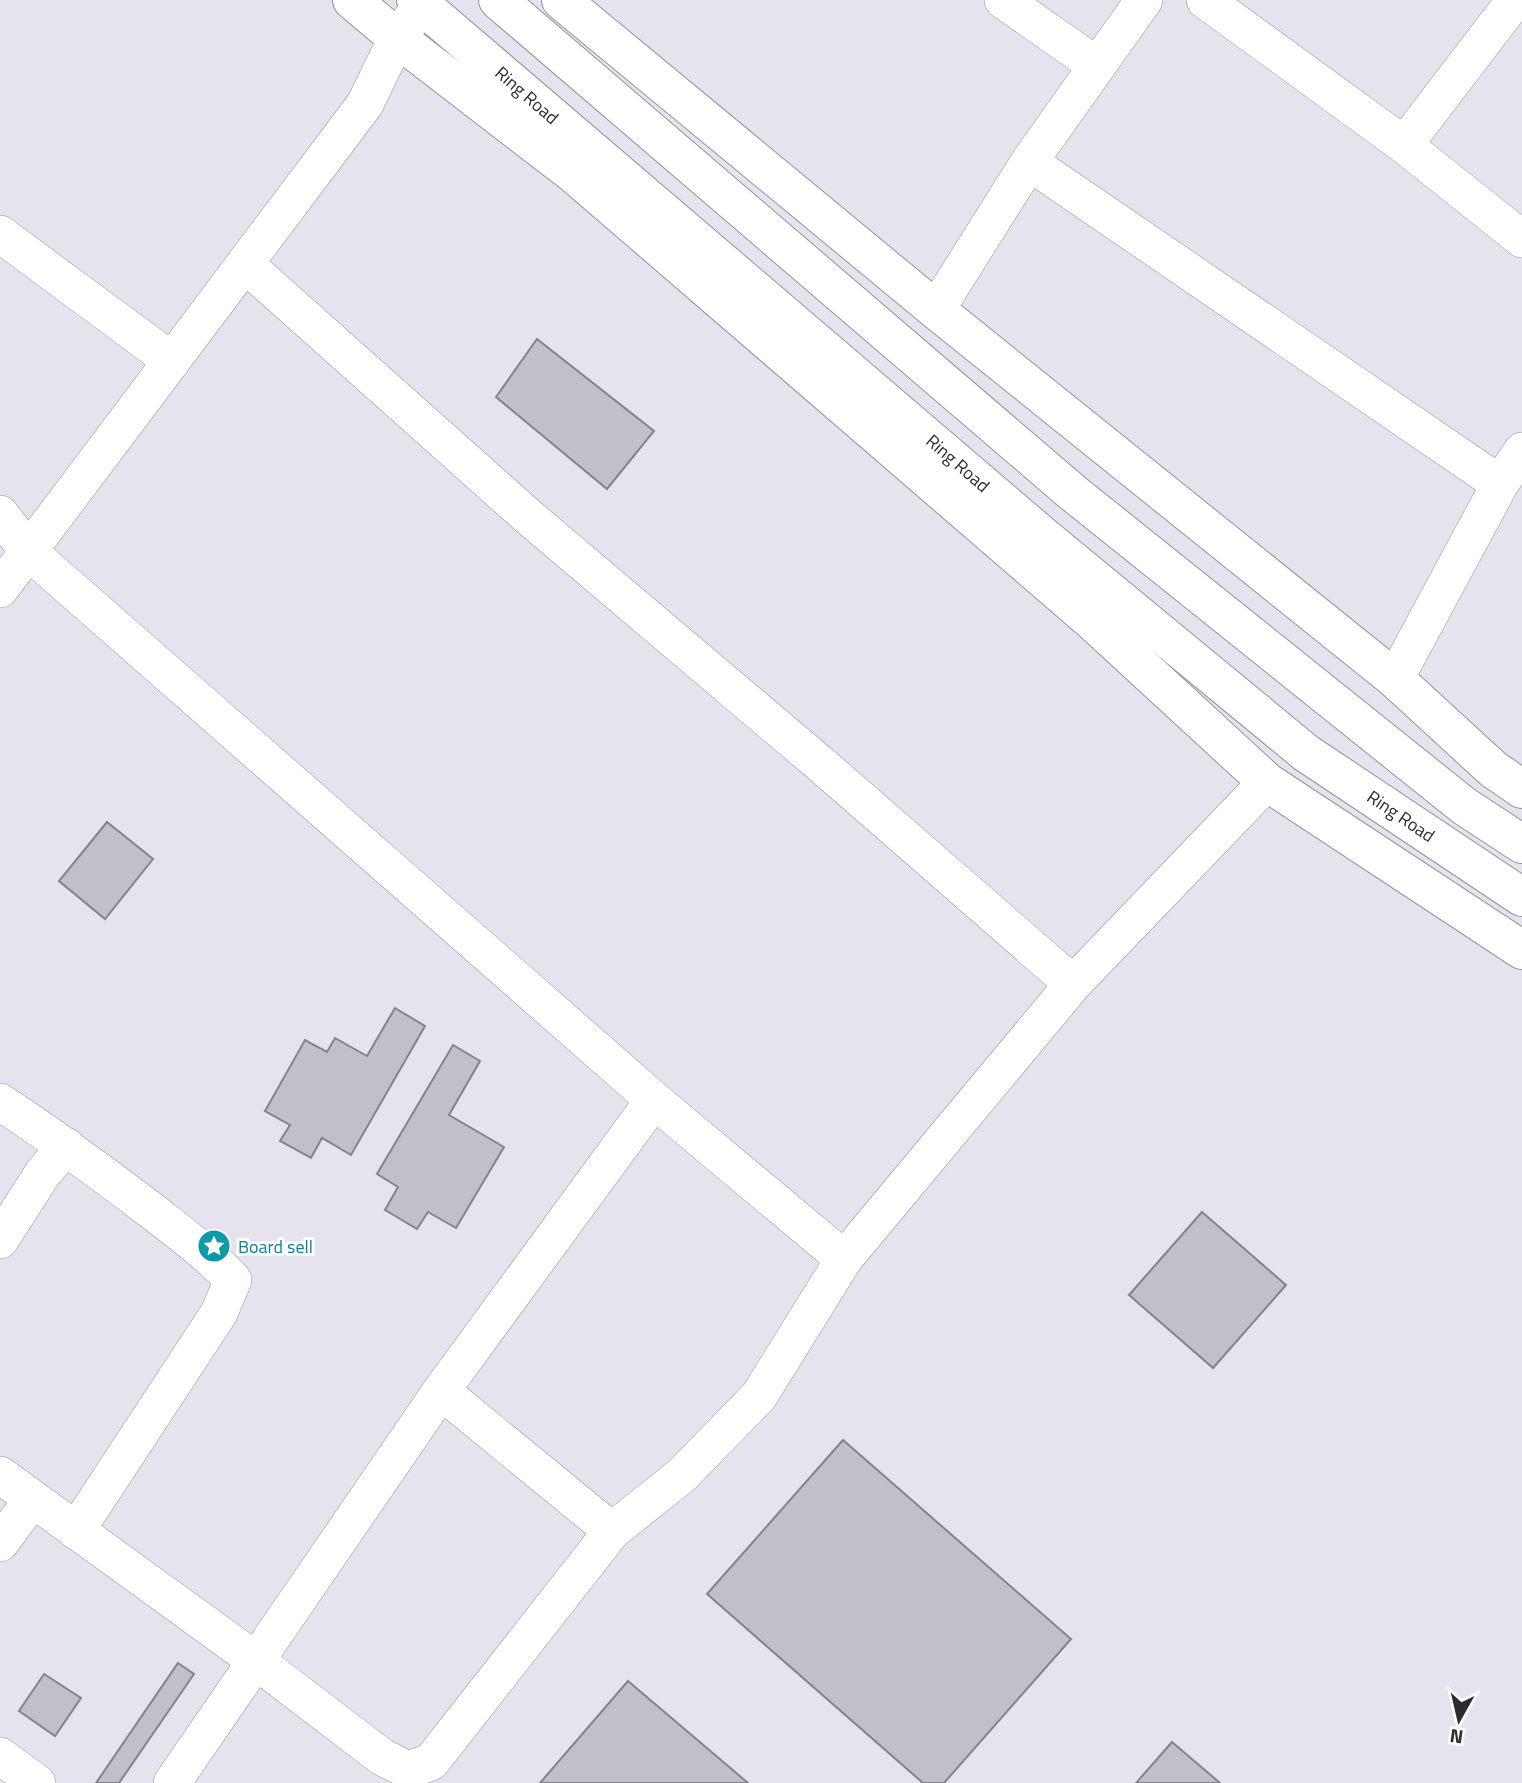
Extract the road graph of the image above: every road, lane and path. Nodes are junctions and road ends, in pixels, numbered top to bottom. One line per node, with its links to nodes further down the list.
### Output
1 (352, 0): 9 (main road)
2 (498, 0): 26 (main road)
3 (561, 0): 16 (main road)
4 (1003, 0): 10 (street)
5 (1144, 0): 10 (street)
6 (1205, 0): 11 (street)
7 (1515, 0): 11 (street)
8 (421, 2): 9 (street); 27 (main road, Ring Road)
9 (397, 38): 15 (street); 24 (main road)
10 (1096, 65): 12 (street)
11 (1404, 145): 14 (street)
12 (1029, 162): 16 (street); 19 (street)
13 (0, 234): 17 (street)
14 (1522, 239)
15 (245, 264): 17 (street); 29 (street)
16 (936, 310): 23 (main road)
17 (172, 361): 21 (street)
18 (1522, 451): 19 (street)
19 (1500, 484): 23 (street)
20 (0, 514): 21 (street)
21 (28, 551): 22 (street); 30 (street)
22 (0, 589)
23 (1395, 680): 25 (main road)
24 (1267, 782): 28 (main road); 29 (street)
25 (1522, 789)
26 (1522, 844)
27 (1522, 897)
28 (1522, 950)
29 (1073, 984): 34 (street)
30 (654, 1100): 34 (street); 35 (street)
31 (0, 1102): 32 (street)
32 (66, 1146): 33 (street); 38 (street)
33 (0, 1240)
34 (844, 1259): 39 (street)
35 (441, 1391): 39 (street); 41 (street)
36 (0, 1475): 37 (street)
37 (33, 1499): 38 (street); 40 (street)
38 (76, 1531): 41 (street)
39 (612, 1531): 41 (street)
40 (0, 1543)
41 (255, 1660): 44 (street)
42 (0, 1756): 43 (street)
43 (37, 1783)
44 (172, 1783)

